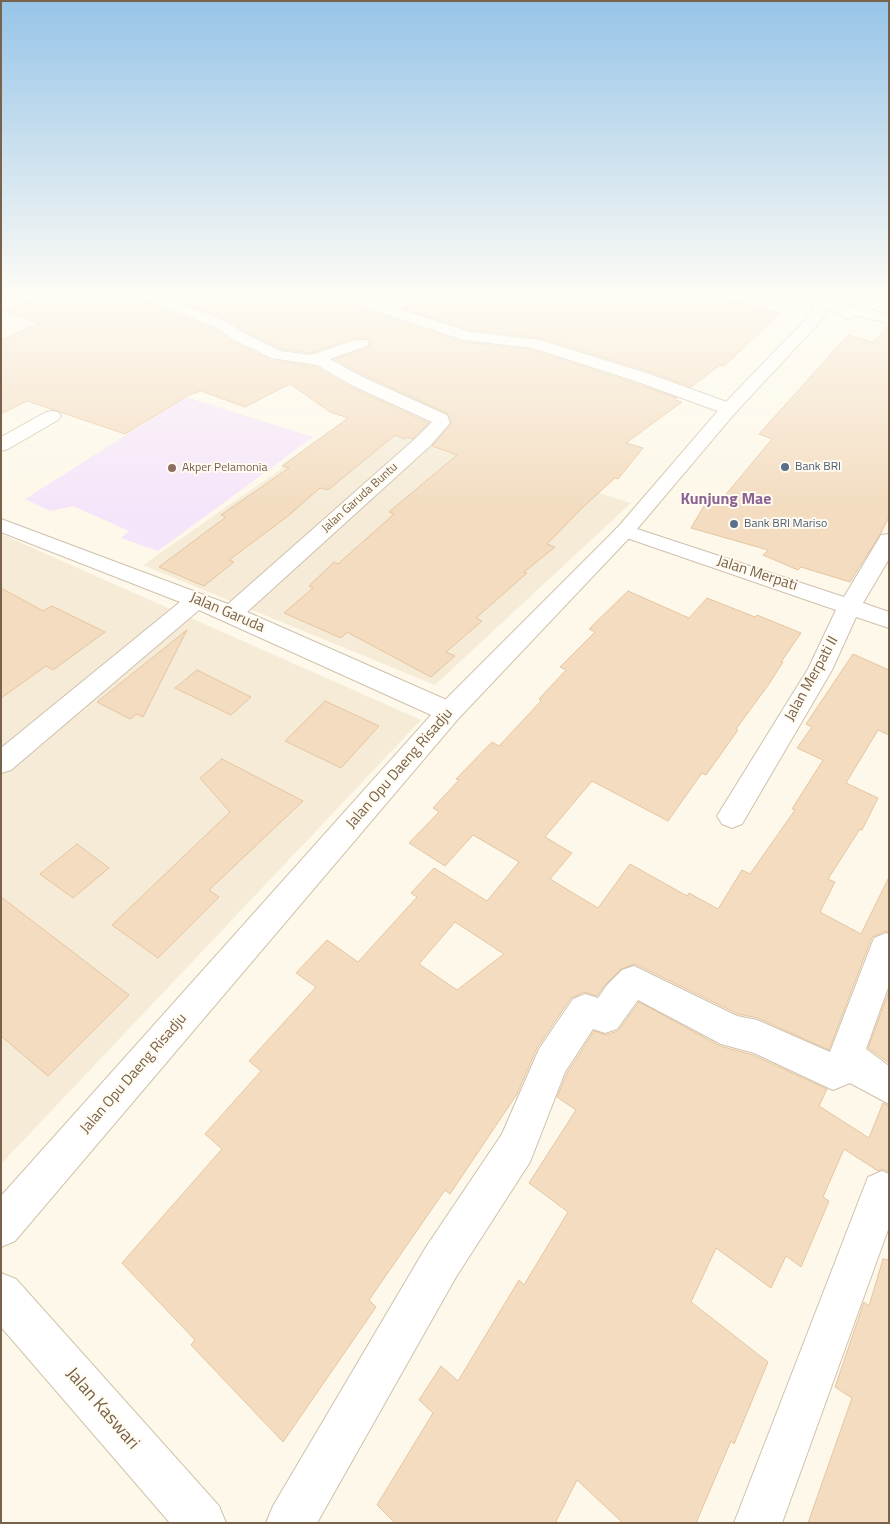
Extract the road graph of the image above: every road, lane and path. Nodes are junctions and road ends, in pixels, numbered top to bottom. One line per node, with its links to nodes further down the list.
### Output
1 (334, 367): 12 (street, Jalan Garuda Buntu)
2 (610, 367): 4 (street)
3 (768, 367): 4 (street, Jalan Opu Daeng Risadju)
4 (729, 409): 8 (street, Jalan Opu Daeng Risadju)
5 (52, 416): 6 (street)
6 (2, 445)
7 (1, 525): 10 (street, Jalan Garuda)
8 (625, 531): 11 (street, Jalan Merpati); 14 (street, Jalan Opu Daeng Risadju)
9 (889, 540): 11 (street, Jalan Merpati II)
10 (198, 600): 12 (street, Jalan Garuda); 15 (street)
11 (850, 605): 13 (street, Jalan Merpati); 16 (street, Jalan Merpati II)
12 (231, 614): 14 (street, Jalan Garuda)
13 (889, 620)
14 (449, 712): 21 (street, Jalan Opu Daeng Risadju)
15 (1, 764)
16 (732, 816)
17 (886, 948): 18 (street)
18 (854, 1064): 19 (street); 24 (street)
19 (889, 1086)
20 (882, 1191): 25 (street)
21 (1, 1227)
22 (1, 1294): 23 (street, Jalan Kaswari)
23 (202, 1523)
24 (290, 1523)
25 (758, 1523)

